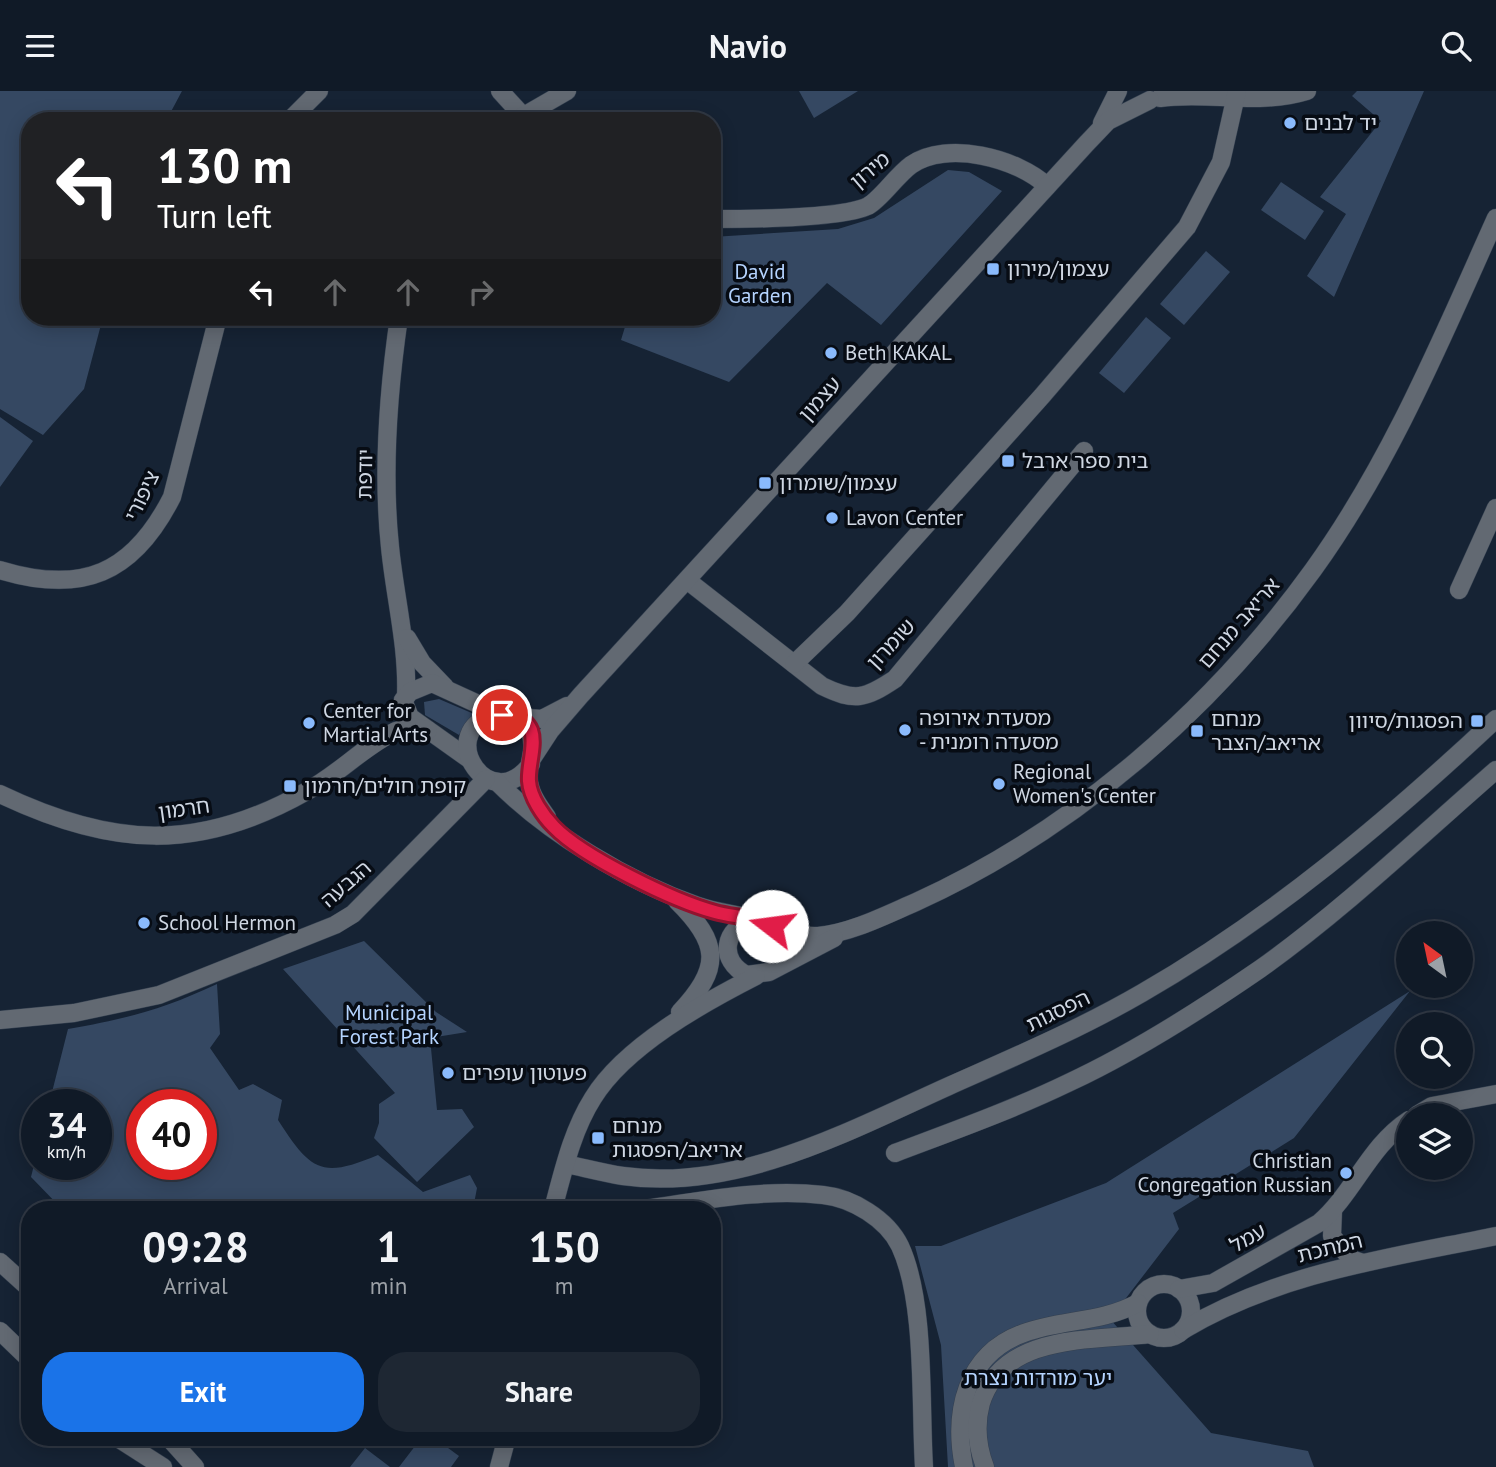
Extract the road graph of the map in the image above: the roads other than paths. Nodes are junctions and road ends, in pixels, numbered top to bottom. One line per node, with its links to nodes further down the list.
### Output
1 (319, 91): 9 (street)
2 (500, 91): 10 (street)
3 (567, 91): 11 (street)
4 (1118, 91): 12 (street, עצמון)
5 (1126, 91): 8 (street)
6 (1307, 91): 7 (street)
7 (1237, 93): 8 (street); 24 (street)
8 (1159, 97): 12 (street, עצמון)
9 (298, 112)
10 (515, 112)
11 (530, 112)
12 (1095, 135): 13 (street, עצמון)
13 (1047, 186): 15 (street, מירון); 21 (street, עצמון)
14 (1496, 218): 41 (street, אריאב מנחם)
15 (721, 219)
16 (216, 326): 20 (street, ציפורי)
17 (398, 326): 23 (street, יודפת)
18 (1084, 451): 24 (street, שומרון)
19 (1496, 508): 22 (street)
20 (0, 570)
21 (688, 581): 24 (street, שומרון); 26 (street, עצמון)
22 (1459, 590)
23 (403, 631): 25 (street, יודפת); 27 (street, יודפת)
24 (794, 664)
25 (444, 687): 27 (street); 28 (street)
26 (581, 695): 28 (street, עצמון); 33 (street, עצמון)
27 (405, 698): 30 (street); 31 (street, חרמון)
28 (507, 716): 32 (street); 33 (street)
29 (1496, 719): 52 (street, הפסגות)
30 (428, 730): 31 (street, חרמון); 32 (street)
31 (362, 753): 36 (street, חרמון)
32 (469, 759): 35 (street)
33 (532, 760): 35 (street); 37 (street)
34 (1496, 770): 51 (street)
35 (492, 780): 37 (street); 46 (street, הגבעה)
36 (0, 794)
37 (555, 828): 38 (street)
38 (670, 895): 39 (street); 47 (street)
39 (692, 904): 40 (street); 43 (street)
40 (754, 920): 42 (street); 43 (street)
41 (867, 922): 42 (street); 44 (street)
42 (772, 926): 44 (street)
43 (728, 953): 44 (street); 45 (street)
44 (764, 972): 45 (street)
45 (710, 1000): 47 (street)
46 (0, 1020)
47 (654, 1040): 52 (street)
48 (1496, 1094): 49 (street)
49 (1448, 1103)
50 (1396, 1132): 55 (street, עמל)
51 (895, 1153)
52 (566, 1164): 53 (street)
53 (555, 1201)
54 (706, 1201): 74 (street)
55 (1333, 1211): 58 (street); 60 (street, עמל)
56 (1496, 1236): 58 (street, המתכת)
57 (0, 1262): 59 (street)
58 (1363, 1263): 62 (street, המתכת)
59 (21, 1281)
60 (1179, 1289): 61 (street); 62 (street)
61 (1138, 1303): 64 (street); 75 (street)
62 (1183, 1330): 64 (street)
63 (0, 1331): 65 (street)
64 (1150, 1334): 76 (street)
65 (21, 1351)
66 (130, 1446): 70 (street)
67 (176, 1446): 71 (street)
68 (505, 1446): 72 (street)
69 (506, 1446): 73 (street)
70 (163, 1467)
71 (195, 1467)
72 (499, 1467)
73 (506, 1467)
74 (924, 1467)
75 (964, 1467)
76 (985, 1467)

